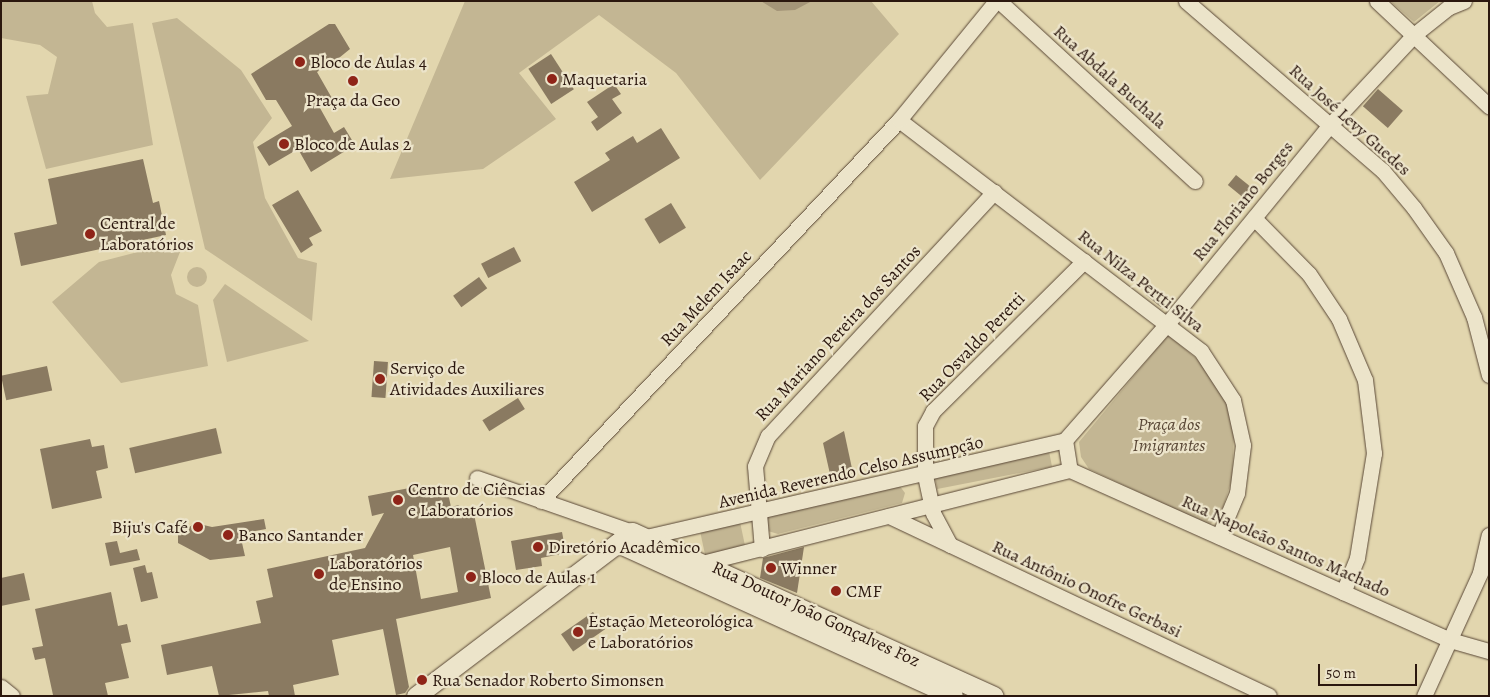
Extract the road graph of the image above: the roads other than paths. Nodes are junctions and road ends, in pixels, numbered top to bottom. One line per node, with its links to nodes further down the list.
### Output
1 (998, 1): 7 (street, Rua Melem Isaac); 9 (street, Rua Abdala Buchala)
2 (1186, 1): 8 (street, Rua José Levy Guedes)
3 (1377, 1): 5 (street)
4 (1464, 1): 5 (street, Rua Floriano Borges)
5 (1415, 34): 6 (street); 8 (street, Rua Floriano Borges)
6 (1489, 106)
7 (899, 120): 10 (street, Rua Nilza Pertti Silva); 19 (street, Rua Melem Isaac)
8 (1330, 125): 11 (street, Rua Floriano Borges); 14 (street, Rua José Levy Guedes)
9 (1195, 181)
10 (994, 192): 12 (street, Rua Nilza Pertti Silva); 21 (street, Rua Mariano Pereira dos Santos)
11 (1254, 218): 13 (street, Rua Floriano Borges); 30 (street)
12 (1084, 261): 13 (street, Rua Nilza Pertti Silva); 17 (street, Rua Osvaldo Peretti)
13 (1167, 324): 15 (street, Rua Floriano Borges); 24 (street, Rua Nilza Pertti Silva)
14 (1489, 375)
15 (1065, 440): 16 (street); 17 (street, Avenida Reverendo Celso Assumpção)
16 (1070, 470): 20 (street); 24 (street, Rua Napoleão Santos Machado)
17 (925, 474): 20 (street, Rua Osvaldo Peretti); 21 (street, Avenida Reverendo Celso Assumpção)
18 (477, 478): 19 (street)
19 (541, 501): 25 (street)
20 (932, 506): 22 (street); 26 (street, Rua Osvaldo Peretti)
21 (758, 512): 25 (street, Avenida Reverendo Celso Assumpção); 27 (street, Rua Mariano Pereira dos Santos)
22 (889, 516): 26 (street, Rua Antônio Onofre Gerbasi); 27 (street)
23 (1489, 535): 31 (street)
24 (1219, 536): 30 (street, Rua Napoleão Santos Machado)
25 (632, 537): 28 (street, Rua Doutor João Gonçalves Foz); 29 (street, Rua Doutor João Gonçalves Foz); 35 (street)
26 (950, 545): 38 (street, Rua Antônio Onofre Gerbasi)
27 (762, 549): 28 (street)
28 (707, 563): 29 (street); 37 (street, Rua Doutor João Gonçalves Foz)
29 (665, 566): 36 (street, Rua Doutor João Gonçalves Foz)
30 (1343, 592): 31 (street, Rua Napoleão Santos Machado)
31 (1450, 640): 32 (street, Rua Napoleão Santos Machado); 39 (street)
32 (1489, 651)
33 (1, 687): 34 (street)
34 (12, 696)
35 (416, 696)
36 (953, 696)
37 (994, 696)
38 (1269, 696)
39 (1424, 696)

